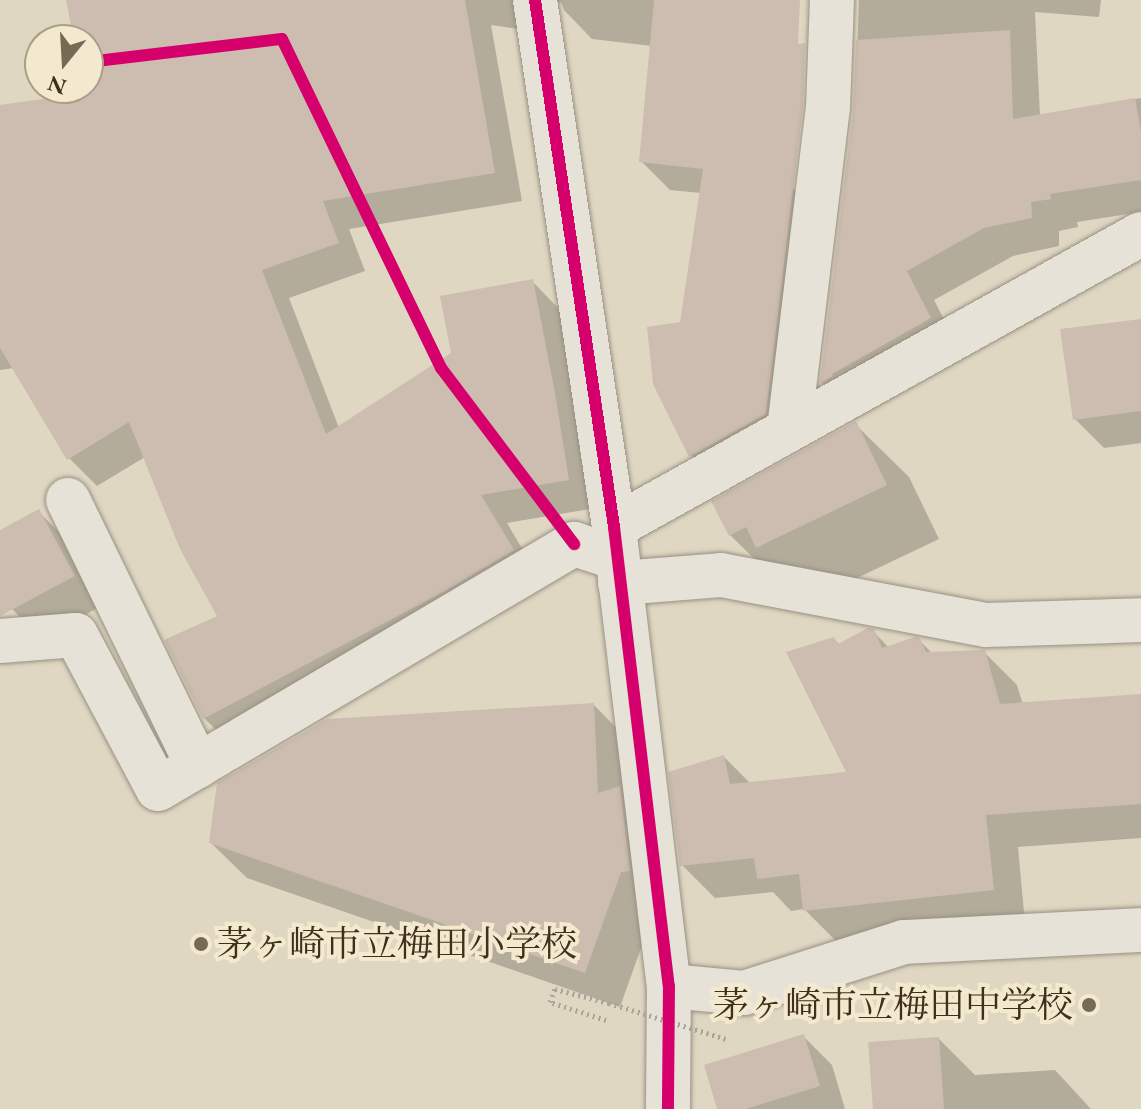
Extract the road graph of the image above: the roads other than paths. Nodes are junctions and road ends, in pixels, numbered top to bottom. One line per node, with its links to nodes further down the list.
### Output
1 (535, 0): 6 (street)
2 (832, 0): 4 (street)
3 (1141, 234): 4 (street)
4 (789, 429): 6 (street)
5 (68, 500): 9 (street)
6 (617, 556): 7 (street); 9 (street); 11 (street)
7 (1141, 620)
8 (0, 641): 9 (street)
9 (198, 766)
10 (1141, 930): 11 (street)
11 (669, 986): 12 (street)
12 (668, 1109)

